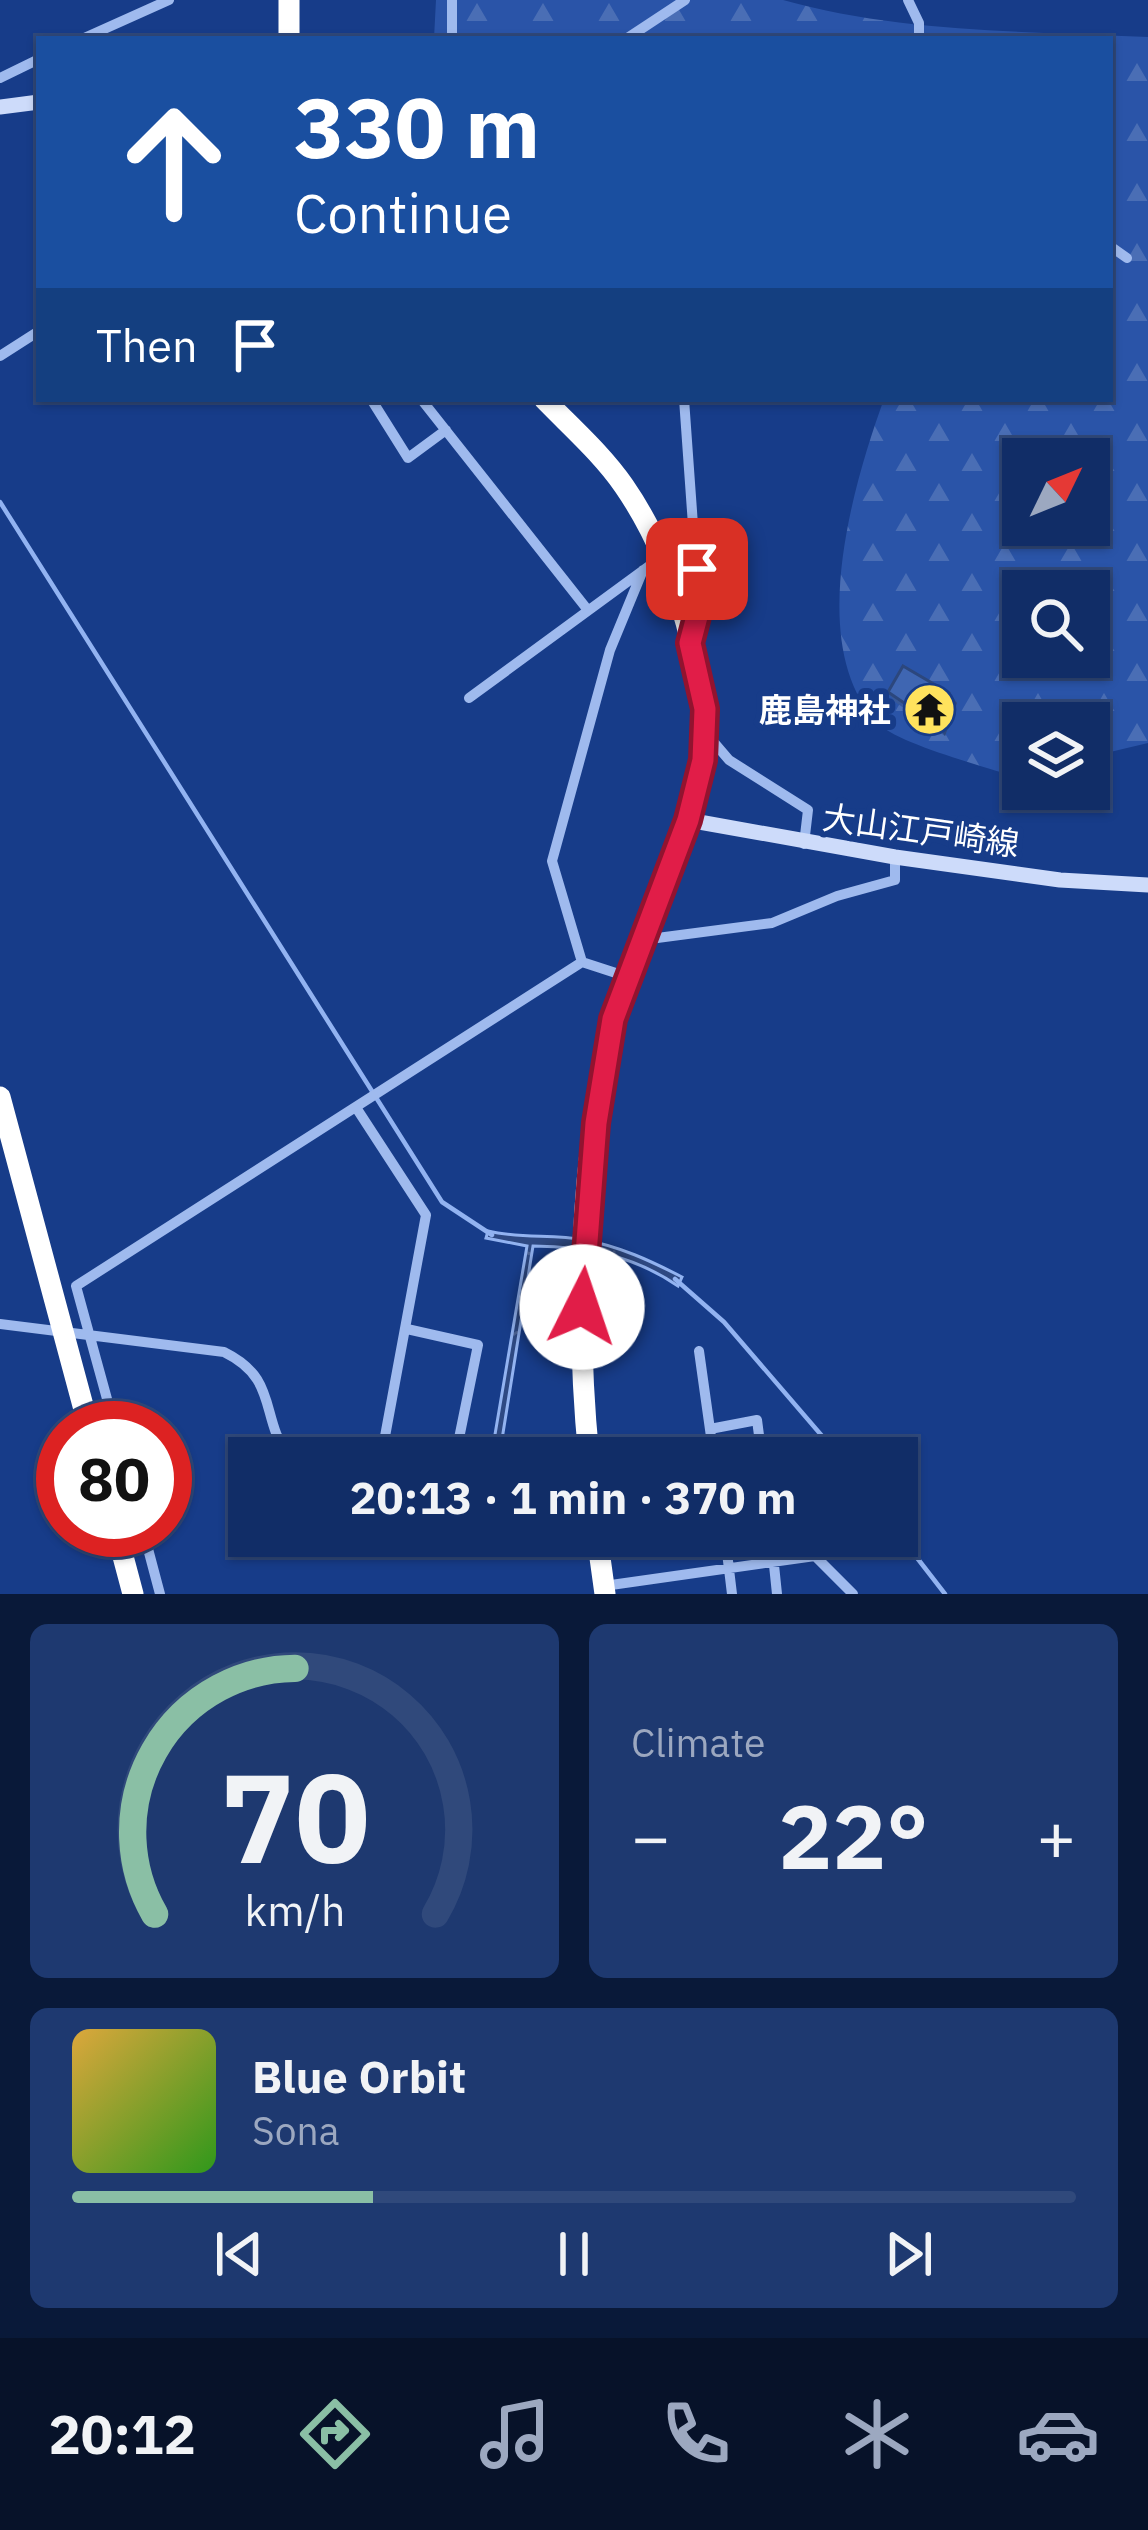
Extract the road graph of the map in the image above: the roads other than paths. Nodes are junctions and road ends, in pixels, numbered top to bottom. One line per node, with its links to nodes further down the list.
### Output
1 (169, 0): 6 (street)
2 (289, 0): 7 (highway)
3 (452, 0): 8 (street)
4 (686, 0): 9 (street)
5 (908, 0): 10 (street)
6 (89, 36)
7 (290, 36)
8 (452, 36)
9 (631, 36)
10 (919, 36)
11 (36, 60): 12 (street)
12 (0, 78)
13 (36, 102): 14 (main road)
14 (0, 107)
15 (1113, 248): 16 (street)
16 (1126, 258)
17 (36, 333): 18 (street)
18 (0, 356)
19 (373, 402): 23 (street)
20 (423, 402): 23 (street)
21 (547, 402): 24 (highway)
22 (684, 402): 26 (street)
23 (446, 430): 25 (street)
24 (652, 564): 25 (street); 26 (highway); 34 (street)
25 (587, 609): 27 (street)
26 (690, 643): 28 (highway)
27 (469, 698)
28 (705, 732): 29 (highway); 30 (street)
29 (688, 820): 30 (main road, 大山江戸崎線); 33 (highway)
30 (804, 844): 31 (main road, 大山江戸崎線)
31 (895, 857): 32 (main road, 大山江戸崎線); 33 (street)
32 (1148, 885)
33 (639, 940): 35 (highway)
34 (582, 962): 35 (street); 37 (street)
35 (625, 976): 49 (highway)
36 (0, 1097): 40 (highway)
37 (360, 1106): 39 (street); 41 (street)
38 (0, 1324): 40 (street)
39 (407, 1329): 47 (street); 48 (street)
40 (64, 1332): 41 (street); 43 (highway)
41 (90, 1335): 44 (street); 46 (street)
42 (698, 1351): 45 (street)
43 (82, 1401)
44 (108, 1401)
45 (710, 1429): 50 (street); 51 (street)
46 (274, 1437)
47 (384, 1437)
48 (459, 1437)
49 (587, 1437)
50 (711, 1437)
51 (760, 1437)
52 (123, 1557): 60 (highway)
53 (150, 1557): 61 (street)
54 (600, 1557): 59 (highway)
55 (728, 1557): 58 (street)
56 (773, 1557): 57 (street)
57 (774, 1563): 58 (street); 63 (street); 64 (street)
58 (729, 1568): 59 (street); 62 (street)
59 (605, 1590)
60 (133, 1594)
61 (160, 1594)
62 (732, 1594)
63 (777, 1594)
64 (853, 1594)

